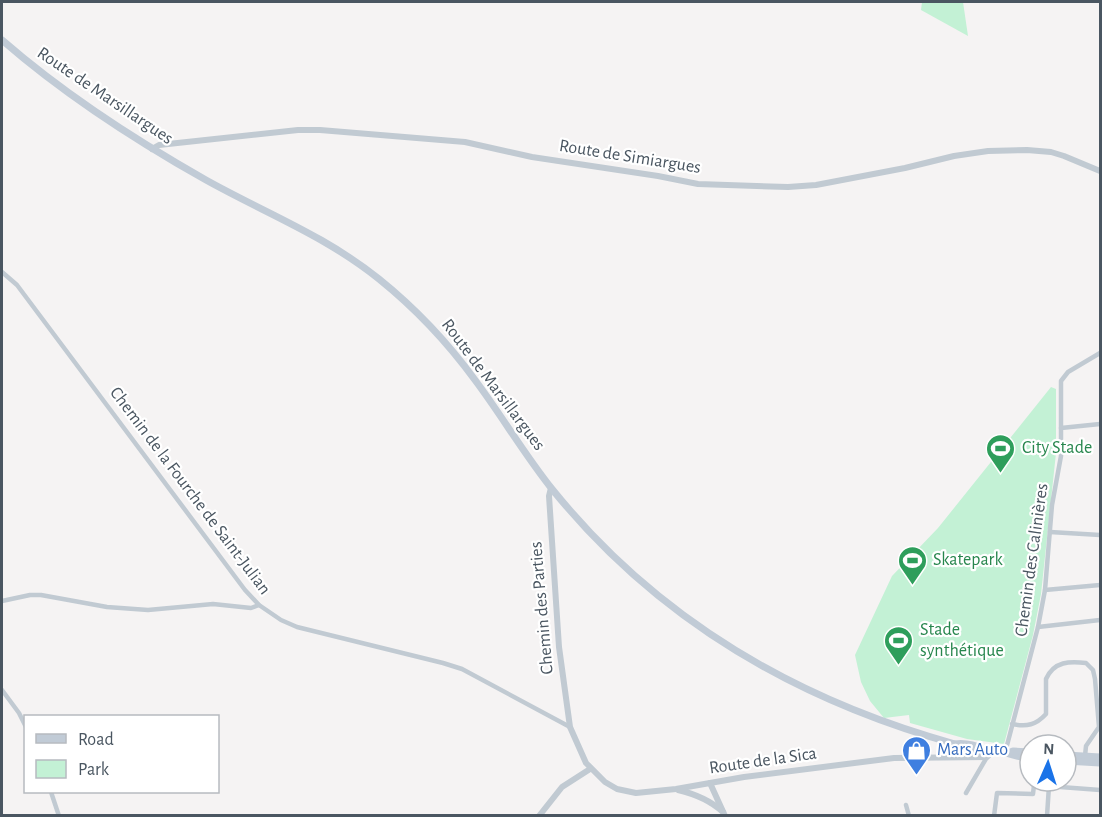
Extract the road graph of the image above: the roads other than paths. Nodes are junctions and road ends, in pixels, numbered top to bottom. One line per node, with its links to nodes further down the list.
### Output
1 (2, 40): 2 (main road, Route de Marsillargues)
2 (152, 148): 3 (street, Route de Simiargues); 8 (main road, Route de Marsillargues)
3 (1101, 171)
4 (2, 272): 14 (street, Chemin de la Fourche de Saint-Julian)
5 (1101, 352): 7 (street, Chemin des Calinières)
6 (1101, 424): 7 (street)
7 (1060, 429): 9 (street, Chemin des Calinières)
8 (551, 488): 20 (street, Chemin des Parties); 22 (main road, Route de Marsillargues)
9 (1050, 532): 10 (street); 12 (street, Chemin des Calinières)
10 (1101, 535)
11 (1101, 585): 12 (street)
12 (1045, 590): 16 (street, Chemin des Calinières)
13 (2, 601): 14 (street)
14 (259, 605): 20 (street, Chemin de la Fourche de Saint-Julian)
15 (1101, 620): 16 (street)
16 (1038, 627): 19 (street, Chemin des Calinières)
17 (2, 690): 18 (street)
18 (24, 723)
19 (1012, 724): 23 (street, Chemin des Calinières); 27 (street)
20 (570, 727): 30 (street, Route de la Sica)
21 (1018, 751): 23 (main road)
22 (989, 753): 23 (main road, Route de Marsillargues); 31 (street, Route de la Sica); 36 (street)
23 (1006, 753): 24 (main road)
24 (1018, 757)
25 (1078, 757): 27 (main road)
26 (1101, 758): 27 (main road)
27 (1085, 759): 28 (main road); 29 (main road)
28 (1078, 760)
29 (1101, 763)
30 (590, 769): 33 (street, Route de la Sica); 42 (street)
31 (710, 783): 33 (street, Route de la Sica); 40 (street)
32 (1078, 788): 34 (street)
33 (676, 789): 40 (street)
34 (1101, 790)
35 (51, 793): 41 (street)
36 (966, 793)
37 (1033, 794): 38 (street); 44 (street)
38 (1048, 795): 45 (street)
39 (906, 805): 43 (street)
40 (724, 814)
41 (59, 816)
42 (539, 816)
43 (909, 816)
44 (994, 816)
45 (1047, 816)

